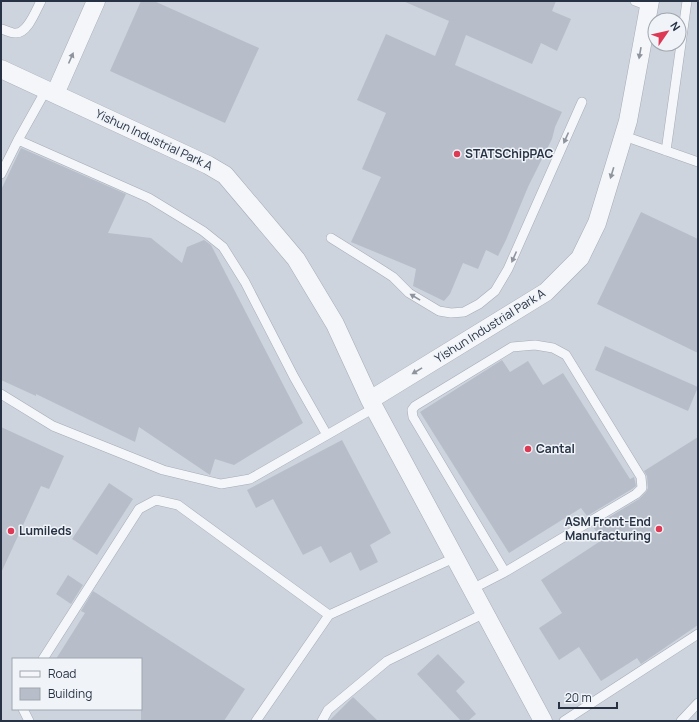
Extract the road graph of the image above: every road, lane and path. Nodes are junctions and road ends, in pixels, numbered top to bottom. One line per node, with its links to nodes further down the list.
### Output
1 (41, 1): 5 (lane)
2 (96, 1): 7 (street, one-way to 2)
3 (687, 1): 11 (lane)
4 (644, 3): 9 (street, Yishun Industrial Park A, one-way to 9)
5 (1, 29)
6 (1, 69): 7 (street, Yishun Industrial Park A)
7 (51, 92): 10 (lane); 16 (street, Yishun Industrial Park A)
8 (582, 102): 14 (lane, one-way to 14)
9 (624, 136): 11 (lane); 16 (street, Yishun Industrial Park A, one-way to 16)
10 (18, 140): 13 (lane); 17 (lane)
11 (666, 151): 12 (lane)
12 (698, 162)
13 (1, 174)
14 (331, 238)
15 (1, 394): 17 (lane)
16 (372, 404): 17 (lane); 18 (street, Yishun Industrial Park A)
17 (327, 435)
18 (454, 558): 20 (street, Yishun Industrial Park A); 22 (lane)
19 (505, 572): 19 (lane); 20 (lane)
20 (472, 589): 21 (street, Yishun Industrial Park A)
21 (485, 613): 29 (lane); 30 (street, Yishun Industrial Park A)
22 (329, 615): 24 (lane); 28 (lane)
23 (698, 634): 31 (lane)
24 (44, 658)
25 (698, 703): 32 (lane)
26 (24, 710): 27 (lane)
27 (29, 721)
28 (256, 721)
29 (322, 721)
30 (542, 721)
31 (564, 721)
32 (681, 721)

